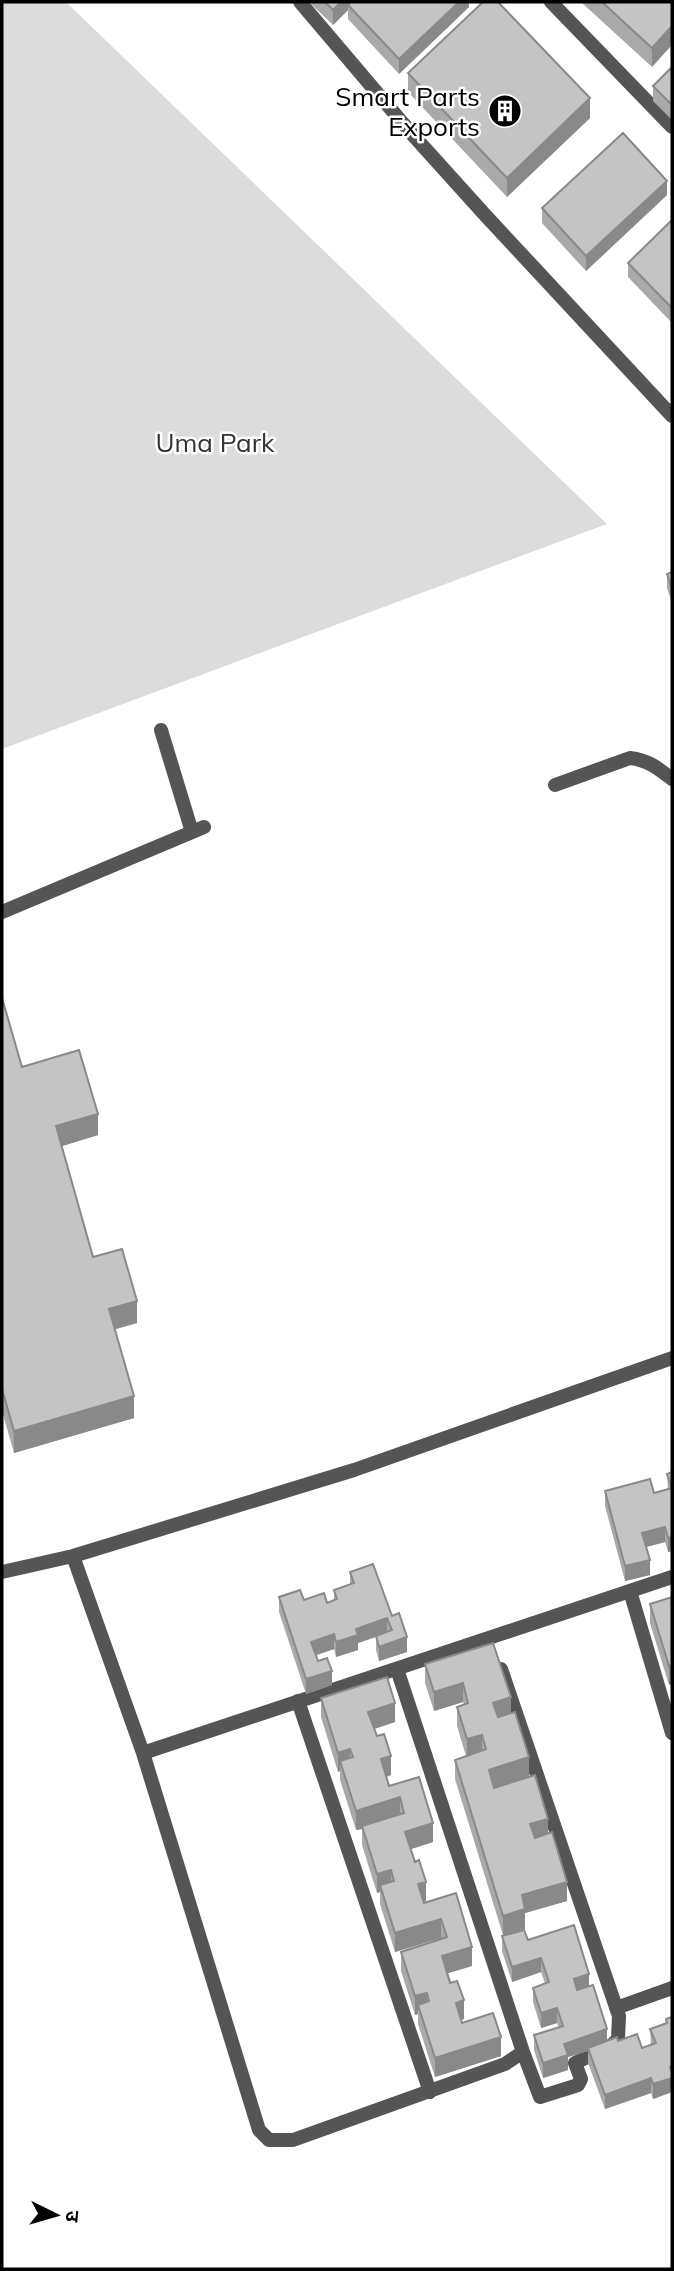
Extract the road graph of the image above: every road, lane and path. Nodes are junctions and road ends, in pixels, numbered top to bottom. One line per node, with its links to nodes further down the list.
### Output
1 (300, 2): 4 (street)
2 (551, 2): 3 (street)
3 (672, 127)
4 (672, 416)
5 (161, 730): 10 (street)
6 (672, 779): 8 (street)
7 (672, 784): 9 (street)
8 (555, 785)
9 (672, 792)
10 (2, 912)
11 (672, 1358): 12 (street)
12 (73, 1556): 13 (street); 20 (street)
13 (2, 1572)
14 (672, 1577): 15 (street)
15 (630, 1591): 16 (street); 19 (street)
16 (491, 1637): 17 (street); 22 (street)
17 (397, 1669): 18 (street); 23 (street)
18 (298, 1701): 20 (street); 24 (street)
19 (672, 1733)
20 (143, 1753): 24 (street)
21 (672, 1987): 22 (street)
22 (616, 2008): 23 (street)
23 (523, 2052): 24 (street)
24 (430, 2092)

